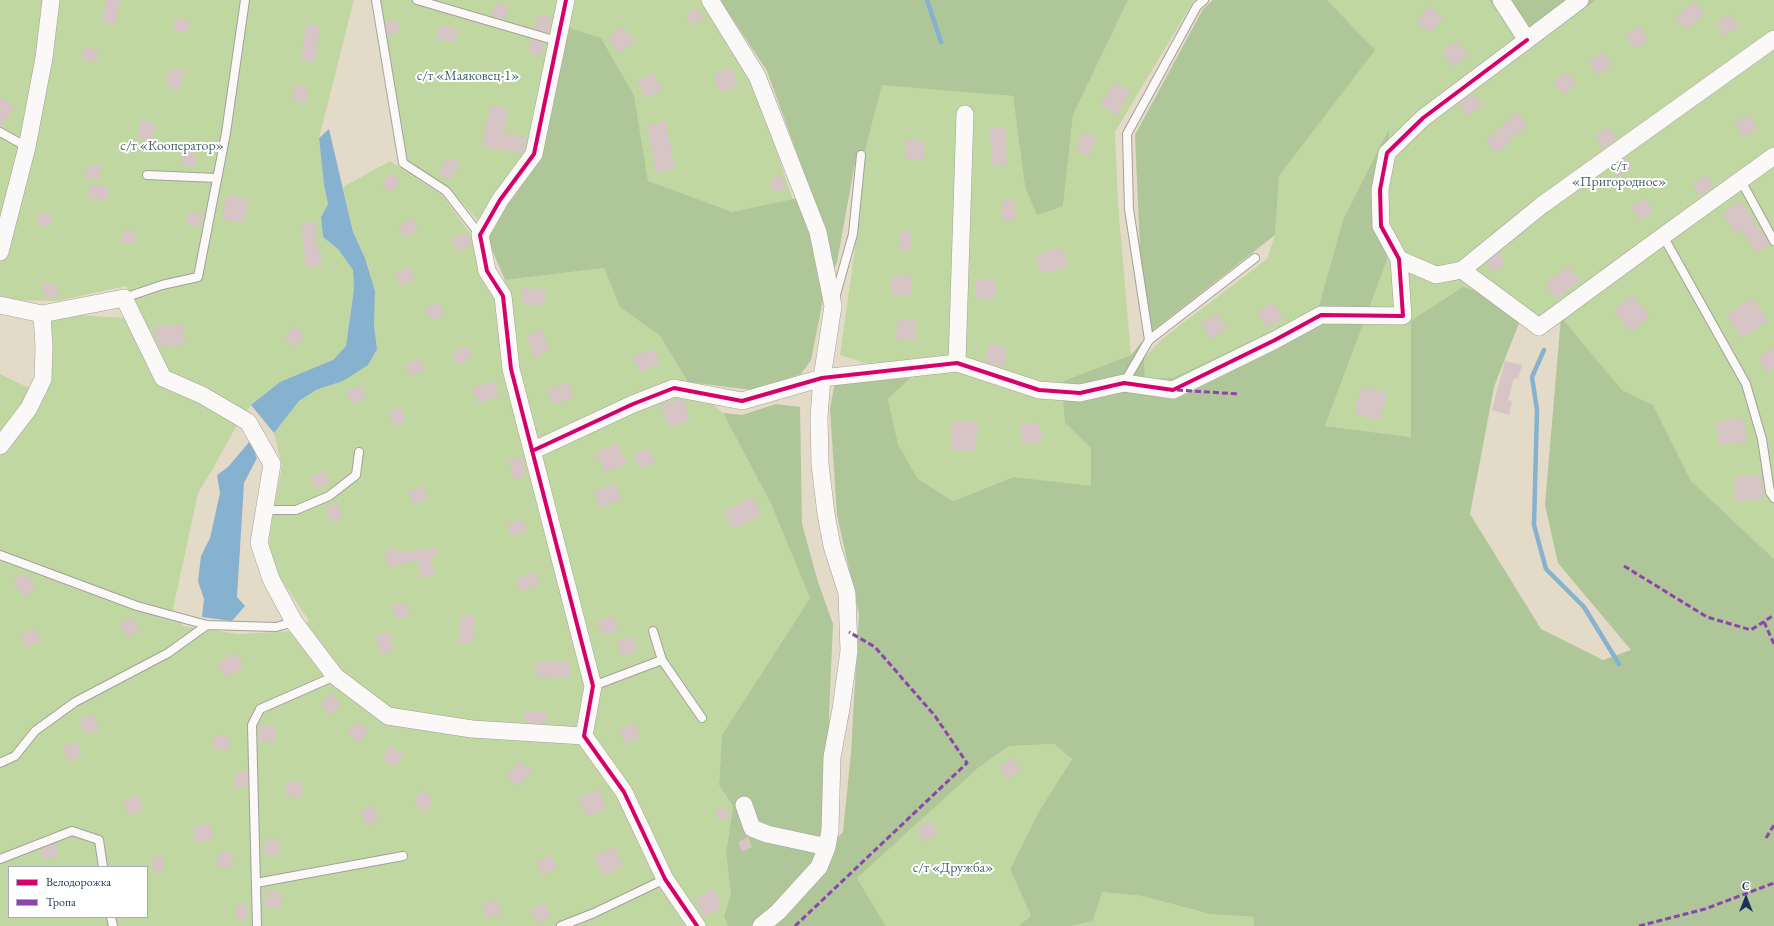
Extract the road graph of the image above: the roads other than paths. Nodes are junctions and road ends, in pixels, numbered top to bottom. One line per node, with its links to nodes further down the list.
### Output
1 (51, 0): 15 (street)
2 (245, 0): 19 (lane)
3 (376, 0): 21 (lane)
4 (417, 0): 12 (lane)
5 (566, 0): 12 (street)
6 (710, 0): 30 (street)
7 (1204, 0): 32 (lane)
8 (1501, 0): 11 (street)
9 (1580, 0): 11 (street)
10 (1774, 39): 27 (street)
11 (1527, 40): 26 (street)
12 (557, 41): 21 (street)
13 (965, 114): 33 (street)
14 (0, 132): 15 (lane)
15 (27, 147): 24 (street)
16 (861, 155): 30 (lane)
17 (1774, 156): 20 (street)
18 (147, 175): 19 (lane)
19 (217, 178): 28 (lane)
20 (1740, 179): 22 (street); 23 (lane)
21 (480, 235): 37 (street)
22 (1663, 236): 27 (street); 39 (lane)
23 (1774, 241)
24 (0, 252)
25 (1255, 258): 32 (lane)
26 (1399, 259): 27 (street); 35 (street)
27 (1462, 270)
28 (124, 298): 31 (street); 40 (street)
29 (0, 305): 31 (street)
30 (833, 306): 34 (street)
31 (42, 314): 36 (street)
32 (1149, 340): 35 (lane)
33 (957, 363): 34 (street); 35 (street)
34 (822, 378): 37 (street); 52 (street)
35 (1124, 383)
36 (0, 446)
37 (532, 451): 47 (street)
38 (359, 452): 40 (lane)
39 (1774, 498)
40 (264, 510): 42 (street)
41 (0, 555): 43 (lane)
42 (294, 622): 43 (lane); 46 (street)
43 (207, 625): 50 (lane)
44 (653, 631): 45 (lane)
45 (662, 660): 47 (lane); 48 (lane)
46 (335, 676): 49 (street); 57 (lane)
47 (593, 686): 49 (street)
48 (702, 718)
49 (584, 736): 56 (street)
50 (0, 763)
51 (744, 805): 52 (street)
52 (827, 847): 61 (street)
53 (403, 856): 57 (lane)
54 (0, 858): 55 (lane)
55 (103, 866)
56 (665, 879): 59 (lane); 60 (street)
57 (256, 883): 58 (lane)
58 (257, 926)
59 (561, 926)
60 (697, 926)
61 (761, 926)

